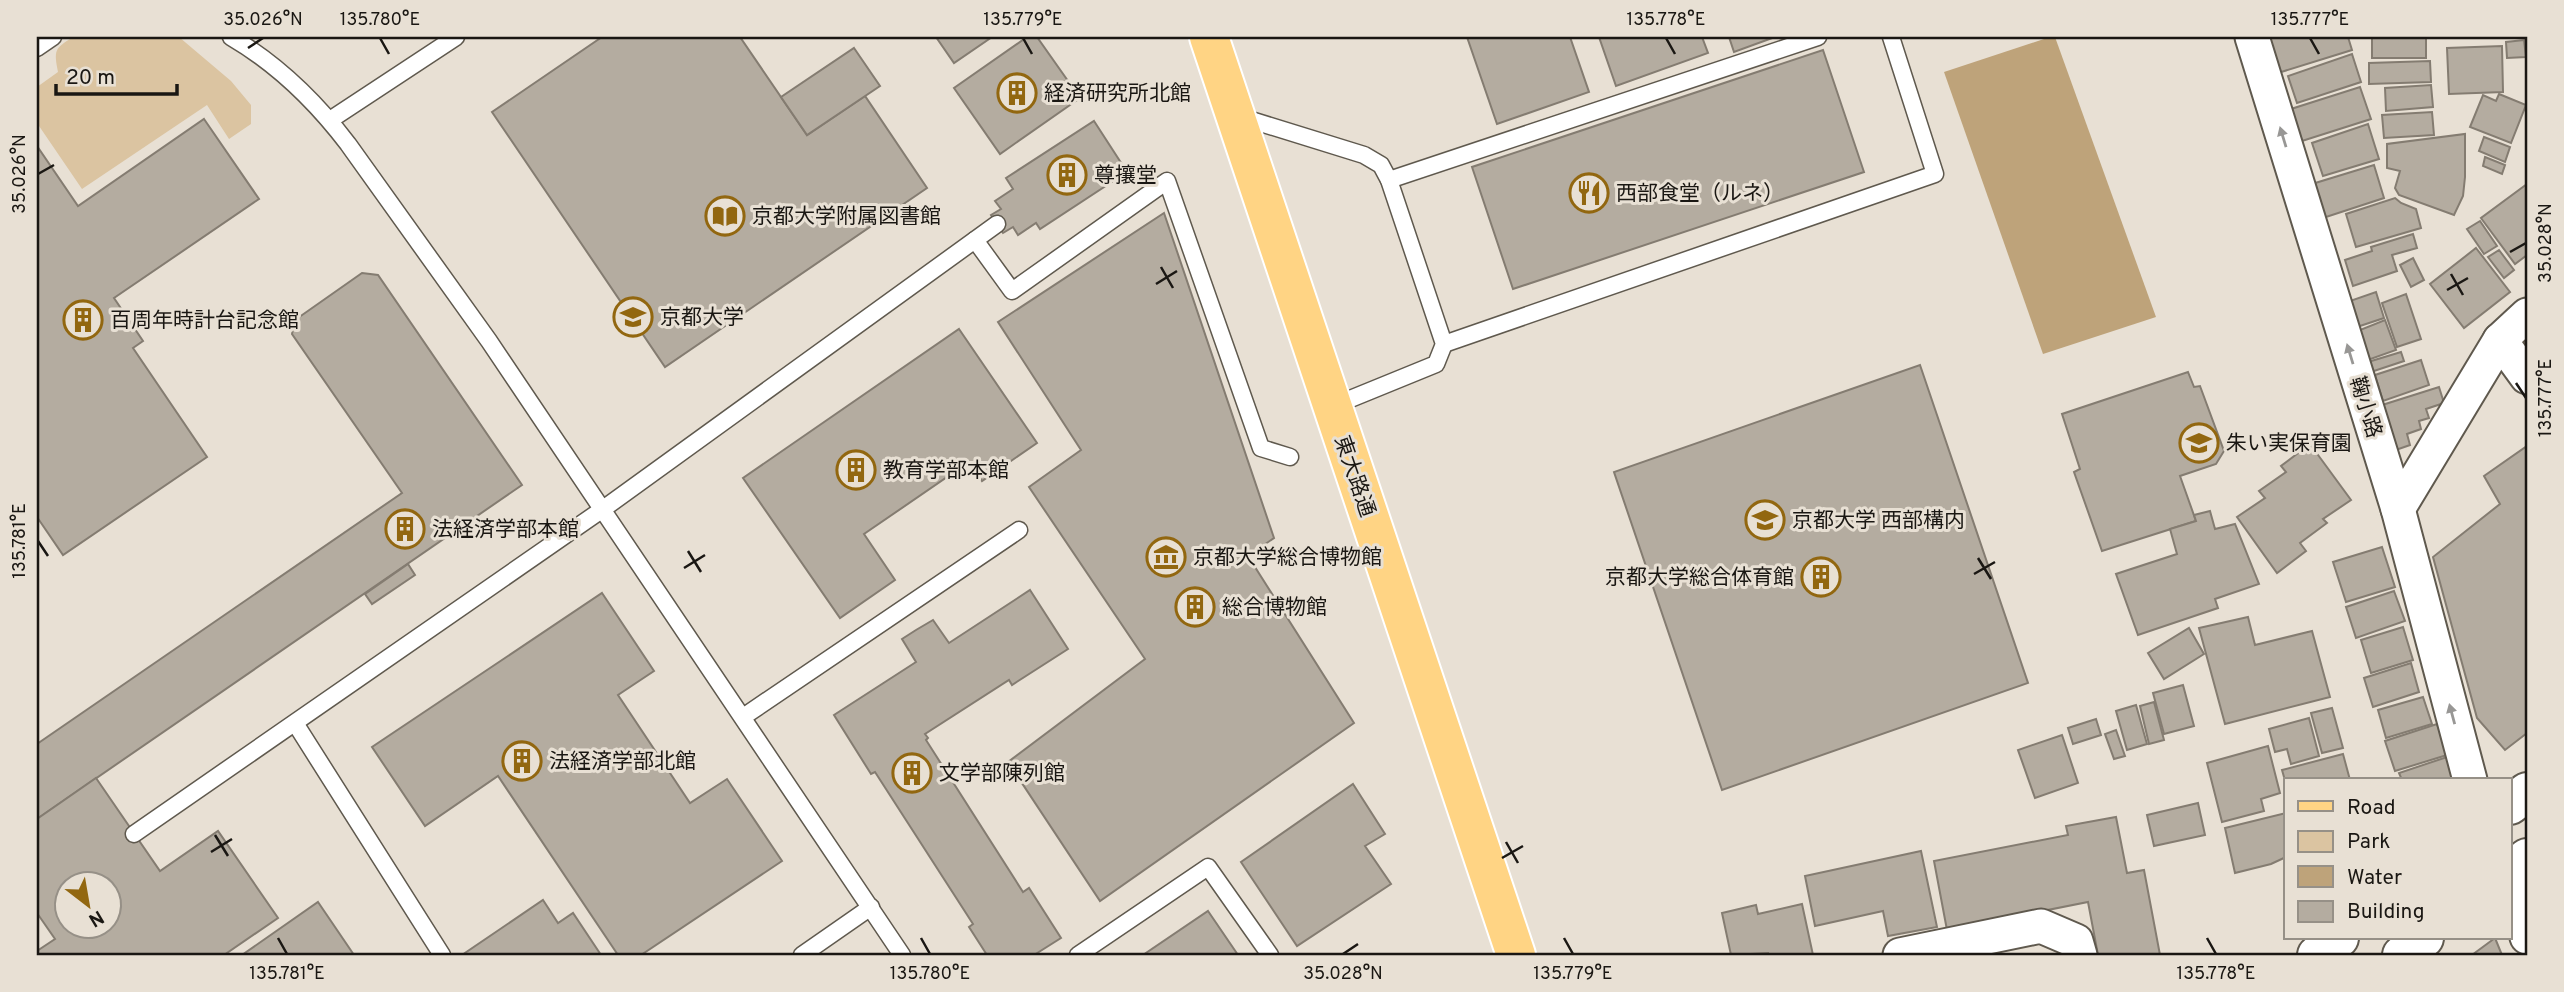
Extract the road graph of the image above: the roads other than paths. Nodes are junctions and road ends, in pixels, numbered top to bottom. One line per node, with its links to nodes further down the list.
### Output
1 (53, 37): 8 (lane)
2 (231, 37): 10 (lane)
3 (456, 37): 10 (lane)
4 (1209, 37): 9 (main road, 東大路通)
5 (1818, 37): 11 (lane)
6 (1891, 37): 16 (lane)
7 (2252, 37): 21 (street, 鞠小路, one-way to 7)
8 (37, 48)
9 (1235, 115): 11 (lane); 18 (main road, 東大路通)
10 (330, 120): 20 (lane)
11 (1389, 180): 16 (lane)
12 (997, 224): 13 (lane)
13 (975, 240): 19 (lane); 20 (lane)
14 (2527, 315): 15 (street)
15 (2500, 340): 17 (street); 21 (street)
16 (1444, 344): 18 (lane)
17 (2527, 377)
18 (1332, 406): 41 (main road, 東大路通)
19 (1290, 457)
20 (604, 509): 23 (lane); 24 (lane)
21 (2398, 509): 25 (street, 鞠小路, one-way to 21)
22 (1019, 530): 23 (lane)
23 (743, 717): 32 (lane)
24 (295, 723): 28 (lane); 36 (lane)
25 (2469, 778)
26 (2527, 792): 27 (main road)
27 (2512, 803)
28 (134, 834)
29 (2527, 858): 30 (main road)
30 (2512, 870)
31 (2512, 884): 33 (street)
32 (871, 907): 37 (lane); 38 (lane)
33 (2527, 937)
34 (2336, 940): 44 (main road)
35 (2421, 940): 45 (main road)
36 (442, 955)
37 (802, 955)
38 (902, 955)
39 (1078, 955): 40 (lane)
40 (1270, 955)
41 (1516, 955)
42 (1900, 955): 43 (street)
43 (2080, 955)
44 (2317, 955)
45 (2402, 955)

